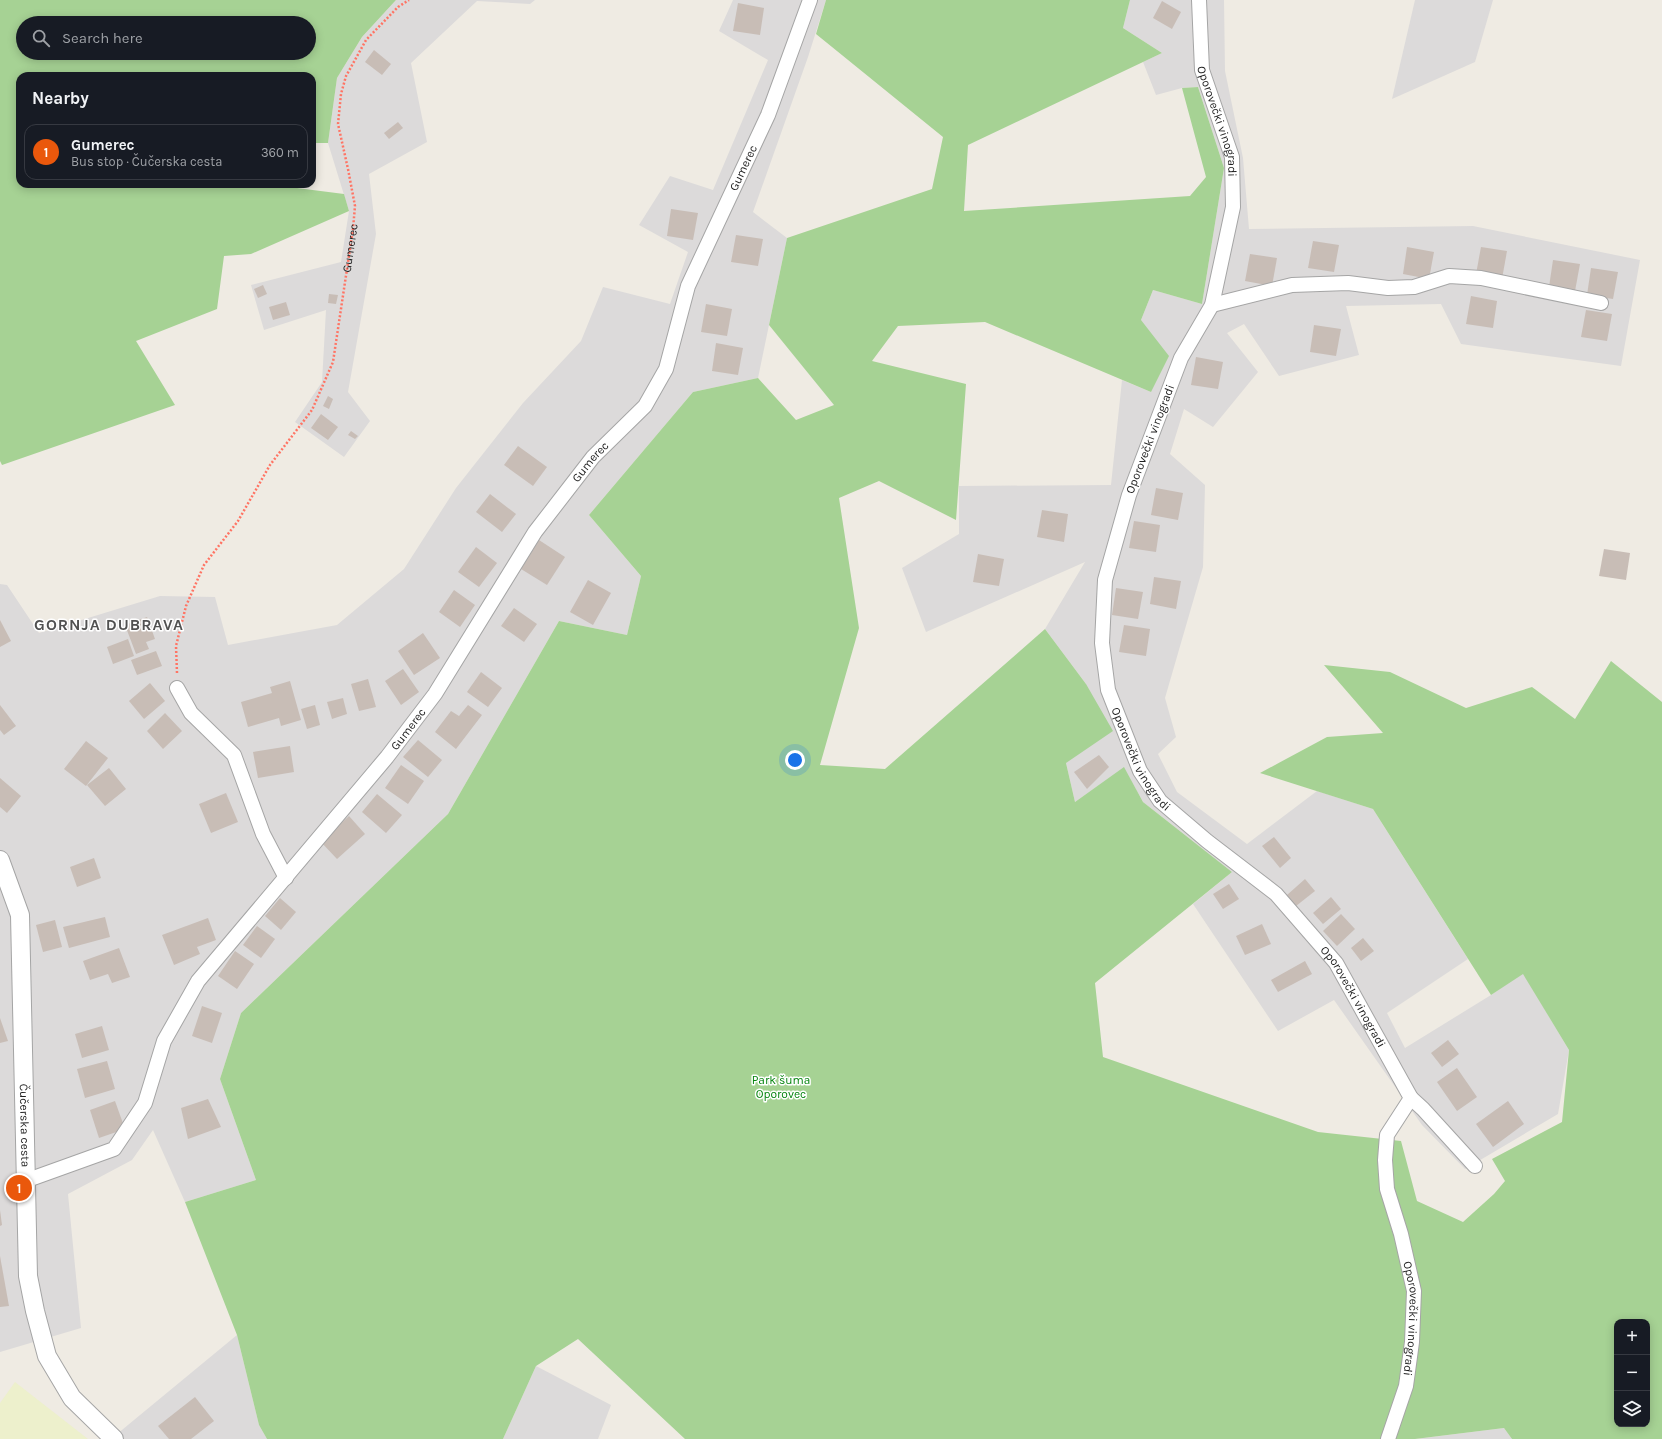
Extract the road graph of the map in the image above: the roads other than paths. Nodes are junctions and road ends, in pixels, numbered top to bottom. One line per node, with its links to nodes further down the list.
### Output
1 (810, 0): 7 (street, Gumerec)
2 (1199, 0): 4 (street, Oporovečki vinogradi)
3 (1601, 303): 4 (street)
4 (1212, 306): 8 (street, Oporovečki vinogradi)
5 (177, 688): 7 (street)
6 (0, 860): 10 (street, Čučerska cesta)
7 (286, 878): 10 (street, Gumerec)
8 (1411, 1098): 9 (street); 12 (street, Oporovečki vinogradi)
9 (1475, 1166)
10 (25, 1181): 11 (street, Čučerska cesta)
11 (114, 1439)
12 (1388, 1439)

